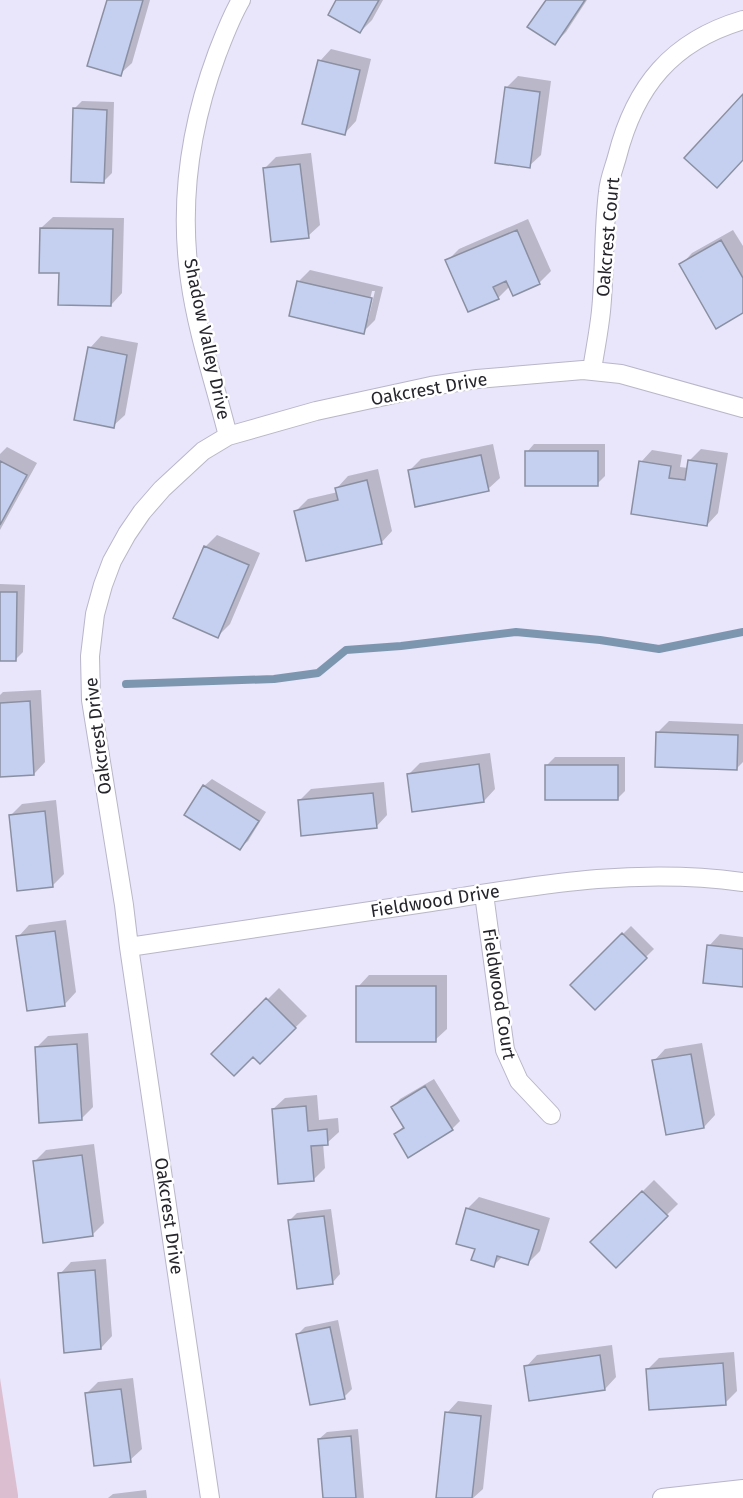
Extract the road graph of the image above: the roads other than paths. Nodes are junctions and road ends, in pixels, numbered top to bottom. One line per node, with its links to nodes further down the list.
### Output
1 (241, 0): 5 (street, Shadow Valley Drive)
2 (743, 20): 3 (street, Oakcrest Court)
3 (592, 370): 4 (street, Oakcrest Drive); 5 (street, Oakcrest Drive)
4 (743, 408)
5 (228, 436): 8 (street, Oakcrest Drive)
6 (743, 882): 7 (street, Fieldwood Drive)
7 (484, 894): 8 (street, Fieldwood Drive); 9 (street, Fieldwood Court)
8 (129, 947): 11 (street, Oakcrest Drive)
9 (551, 1115)
10 (743, 1489): 12 (street)
11 (210, 1498)
12 (662, 1498)

